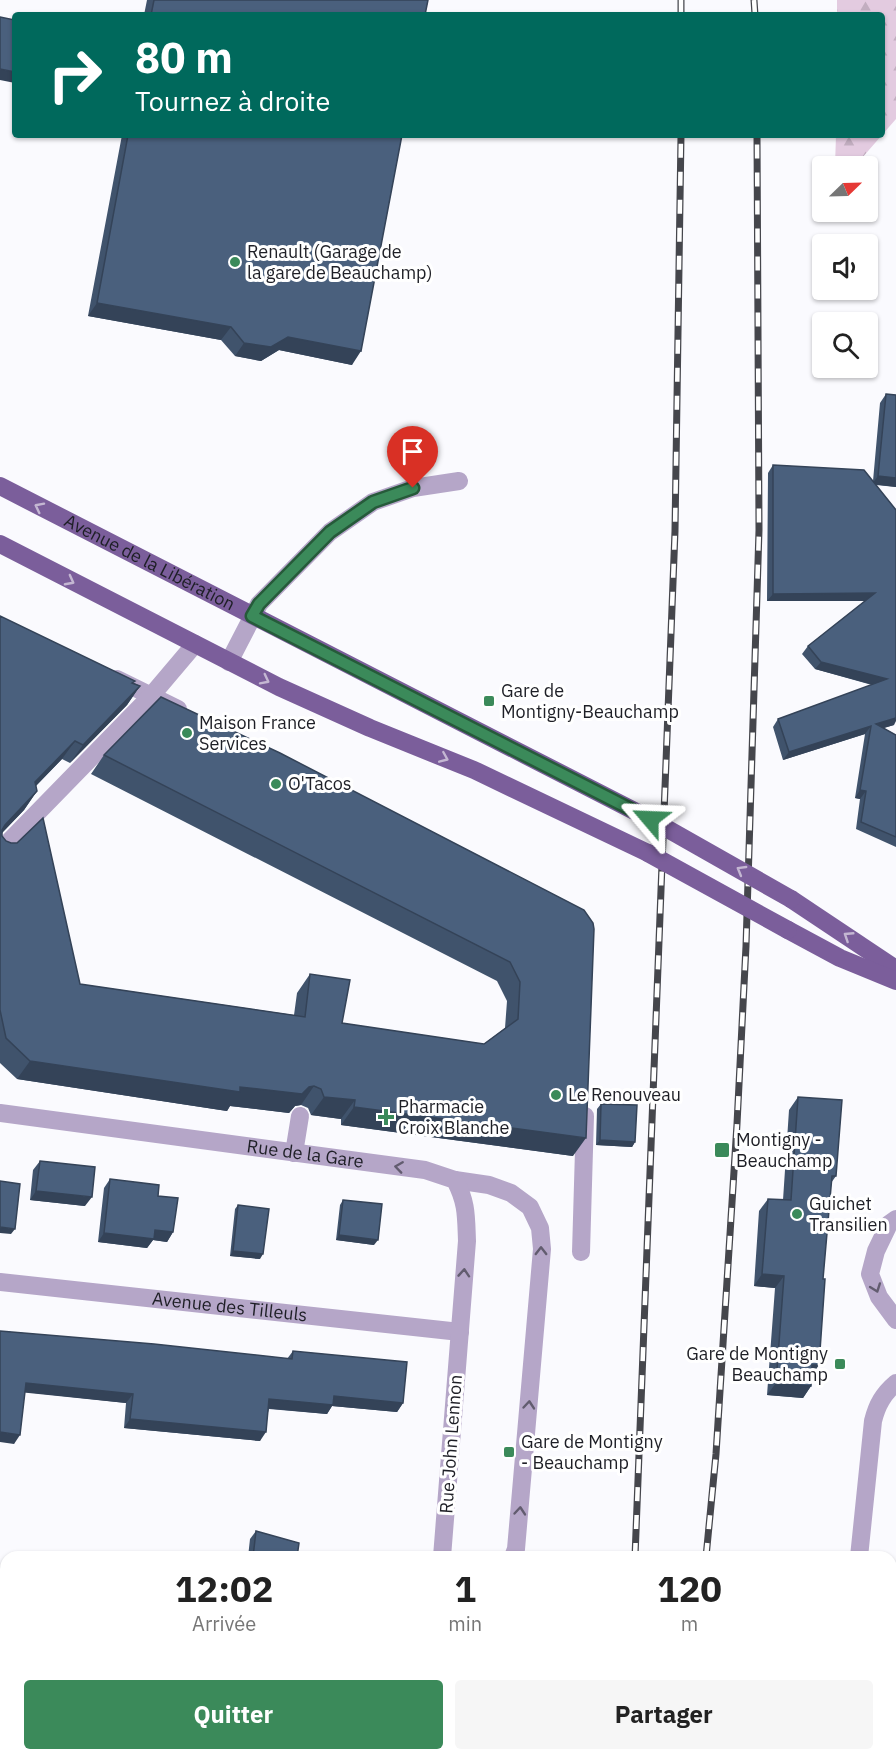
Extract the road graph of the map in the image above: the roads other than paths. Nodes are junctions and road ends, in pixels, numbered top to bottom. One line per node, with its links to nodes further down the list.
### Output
1 (459, 481): 4 (street)
2 (0, 486): 4 (main road, Avenue de la Libération, one-way to 2)
3 (0, 544): 5 (main road, one-way to 5)
4 (252, 616): 6 (street); 11 (main road, Avenue de la Libération, one-way to 4, bridge)
5 (195, 644): 6 (main road); 8 (street)
6 (229, 662): 12 (main road, one-way to 12, bridge)
7 (101, 671): 8 (street)
8 (151, 696): 9 (street); 10 (street)
9 (193, 716)
10 (0, 851)
11 (896, 969)
12 (896, 981)
13 (586, 1098): 19 (street)
14 (0, 1113): 16 (street, Rue de la Gare)
15 (300, 1116): 16 (street)
16 (294, 1153): 17 (street, Rue de la Gare, one-way to 16)
17 (455, 1180): 22 (street, one-way to 17); 25 (street, Rue de la Gare, one-way to 17)
18 (896, 1219): 21 (street, one-way to 21)
19 (581, 1252)
20 (0, 1282): 22 (street, Avenue des Tilleuls)
21 (896, 1320)
22 (459, 1332): 24 (street, Rue John Lennon)
23 (896, 1383): 26 (street)
24 (442, 1551)
25 (515, 1551)
26 (860, 1551)

